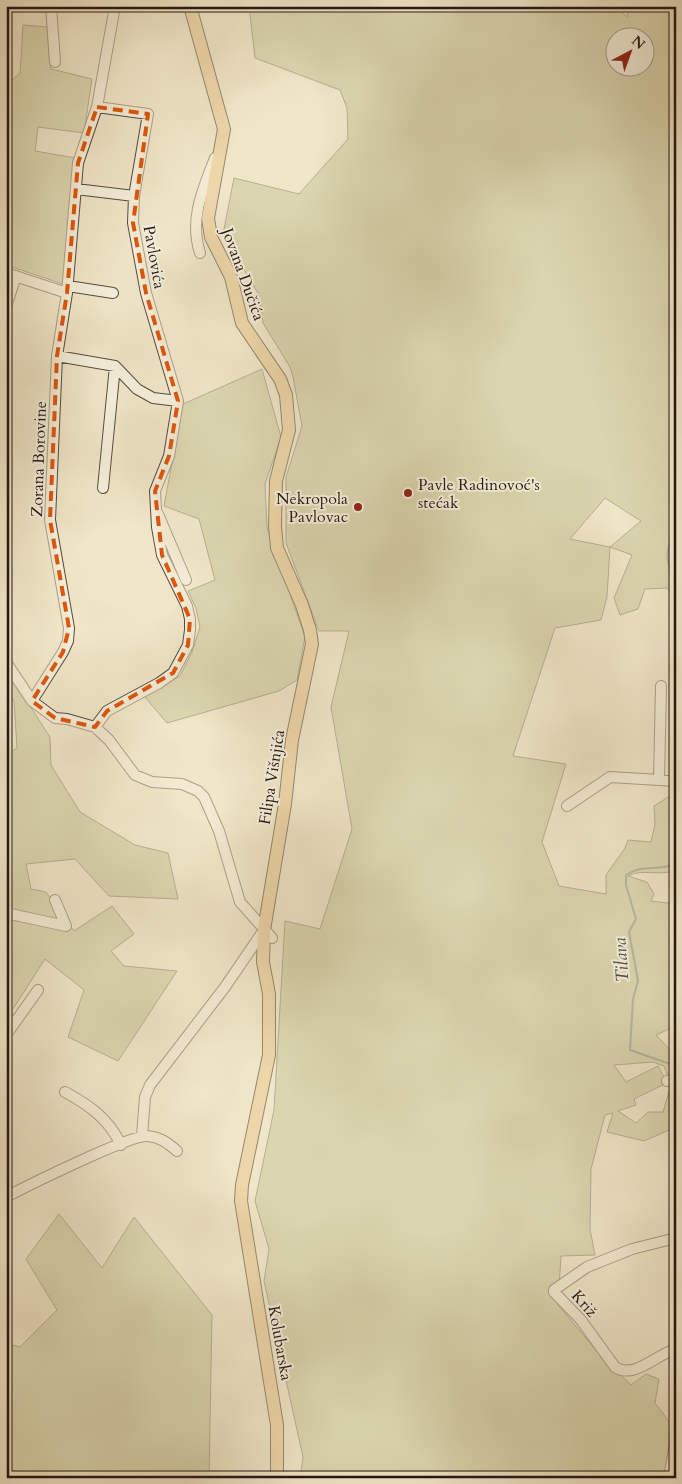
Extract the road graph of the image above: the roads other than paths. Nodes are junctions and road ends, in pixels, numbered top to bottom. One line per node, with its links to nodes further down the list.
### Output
1 (51, 6): 4 (street)
2 (115, 6): 5 (street, Zorana Borovine)
3 (190, 6): 6 (main road, Jovana Dučića)
4 (55, 62)
5 (97, 107): 7 (street, Zorana Borovine); 8 (street, Pavlovića)
6 (221, 143): 9 (street); 20 (main road, Jovana Dučića)
7 (76, 189): 8 (street); 11 (street, Zorana Borovine)
8 (134, 196): 16 (street, Pavlovića)
9 (200, 253)
10 (11, 275): 11 (street); 13 (street)
11 (68, 290): 12 (street); 14 (street, Zorana Borovine)
12 (113, 293)
13 (6, 307)
14 (57, 356): 15 (street); 23 (street, Zorana Borovine)
15 (115, 366): 16 (street); 17 (street)
16 (178, 401): 18 (street, Pavlovića)
17 (103, 488)
18 (156, 507): 19 (street, Pavlovića); 24 (street, Pavlovića)
19 (186, 580)
20 (310, 630): 30 (main road, Filipa Višnjića)
21 (6, 662): 23 (street)
22 (661, 686): 25 (street)
23 (32, 701): 24 (street)
24 (96, 727): 30 (street)
25 (659, 780): 26 (street); 27 (street)
26 (676, 781)
27 (567, 806)
28 (55, 900): 29 (street)
29 (6, 913)
30 (268, 934): 34 (street); 38 (main road, Filipa Višnjića)
31 (38, 990): 32 (street)
32 (6, 1035)
33 (64, 1092): 35 (street)
34 (142, 1136): 35 (street); 36 (street)
35 (121, 1144): 37 (street)
36 (177, 1151)
37 (6, 1197)
38 (242, 1216): 42 (main road, Kolubarska)
39 (676, 1238): 40 (street, Križ)
40 (676, 1349)
41 (676, 1439): 43 (street)
42 (277, 1478)
43 (669, 1478)

